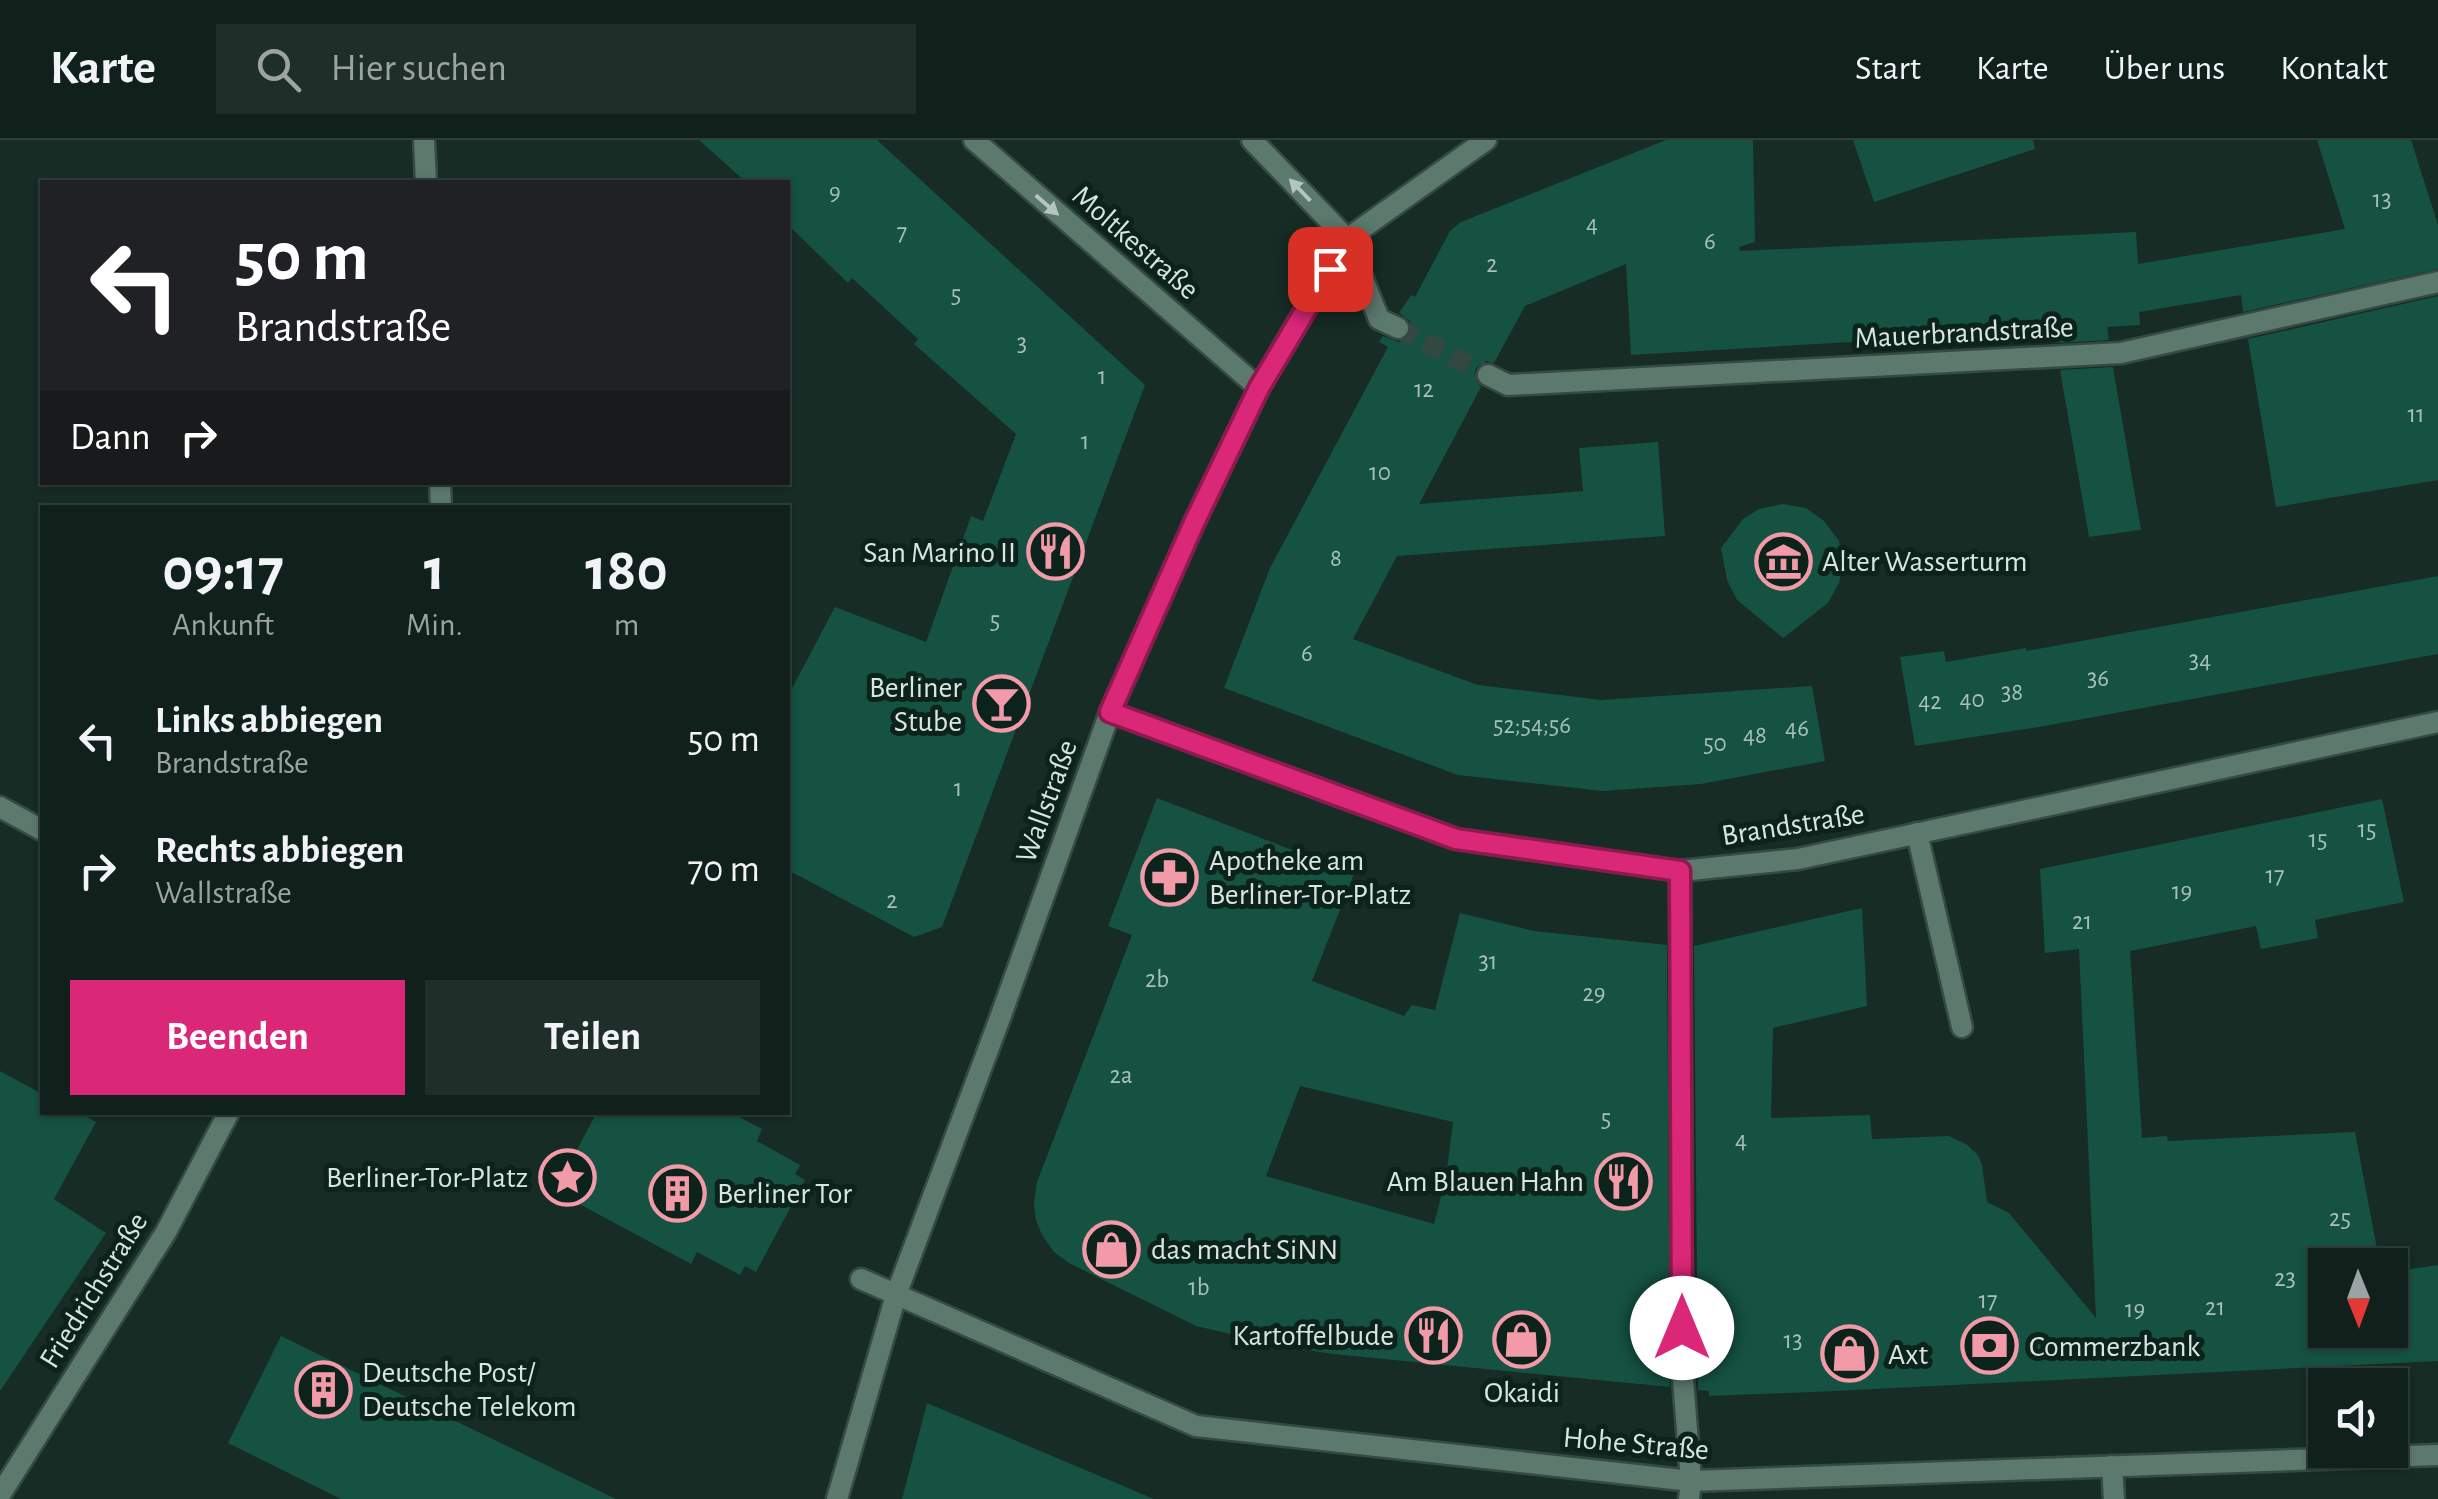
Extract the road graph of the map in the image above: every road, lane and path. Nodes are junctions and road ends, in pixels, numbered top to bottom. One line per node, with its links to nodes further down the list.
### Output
1 (424, 140): 5 (street)
2 (974, 140): 10 (street, Moltkestraße, one-way to 10)
3 (1252, 140): 6 (street, one-way to 3)
4 (1486, 140): 6 (street)
5 (426, 180)
6 (1347, 239): 8 (street); 10 (street, Wallstraße)
7 (2438, 282): 9 (street, Mauerbrandstraße)
8 (1398, 328)
9 (1488, 375)
10 (1259, 388): 11 (street, Wallstraße)
11 (1110, 712): 16 (street, Brandstraße); 20 (street, Wallstraße)
12 (2438, 722): 15 (street, Brandstraße)
13 (0, 807): 14 (street)
14 (40, 829)
15 (1917, 833): 16 (street, Brandstraße); 17 (street)
16 (1680, 871): 23 (street)
17 (1962, 1027)
18 (227, 1115): 24 (street, Friedrichstraße)
19 (861, 1280): 20 (street, Hohe Straße)
20 (896, 1294): 23 (street, Hohe Straße); 25 (street, Wallstraße)
21 (2438, 1454): 22 (street, Hohe Straße)
22 (2112, 1466): 23 (street, Hohe Straße); 26 (street)
23 (1690, 1490)
24 (0, 1495)
25 (837, 1499)
26 (2114, 1499)

